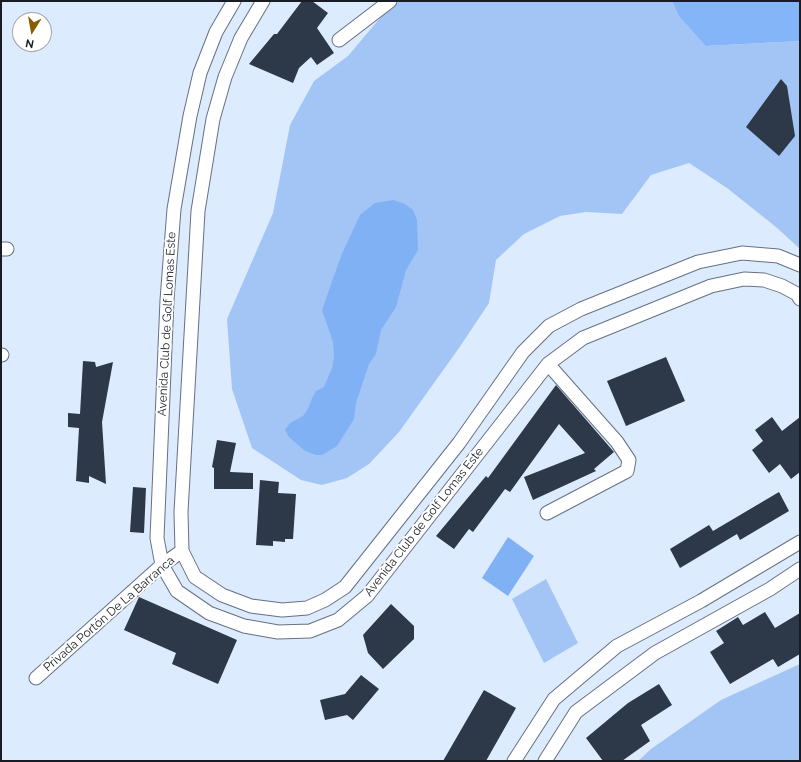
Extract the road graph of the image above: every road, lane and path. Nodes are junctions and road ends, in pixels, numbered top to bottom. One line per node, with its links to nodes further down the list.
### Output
1 (234, 1): 11 (street, Avenida Club de Golf Lomas Este)
2 (263, 1): 10 (street, Avenida Club de Golf Lomas Este)
3 (390, 1): 4 (street)
4 (339, 40)
5 (800, 266): 10 (street, Avenida Club de Golf Lomas Este)
6 (800, 299): 7 (street, Avenida Club de Golf Lomas Este)
7 (548, 364): 8 (street); 11 (street, Avenida Club de Golf Lomas Este)
8 (547, 513)
9 (800, 542): 14 (street)
10 (182, 551): 11 (street, Privada Portón De La Barranca)
11 (162, 565): 13 (street, Privada Portón De La Barranca)
12 (800, 569): 15 (street)
13 (36, 678)
14 (514, 761)
15 (545, 761)

